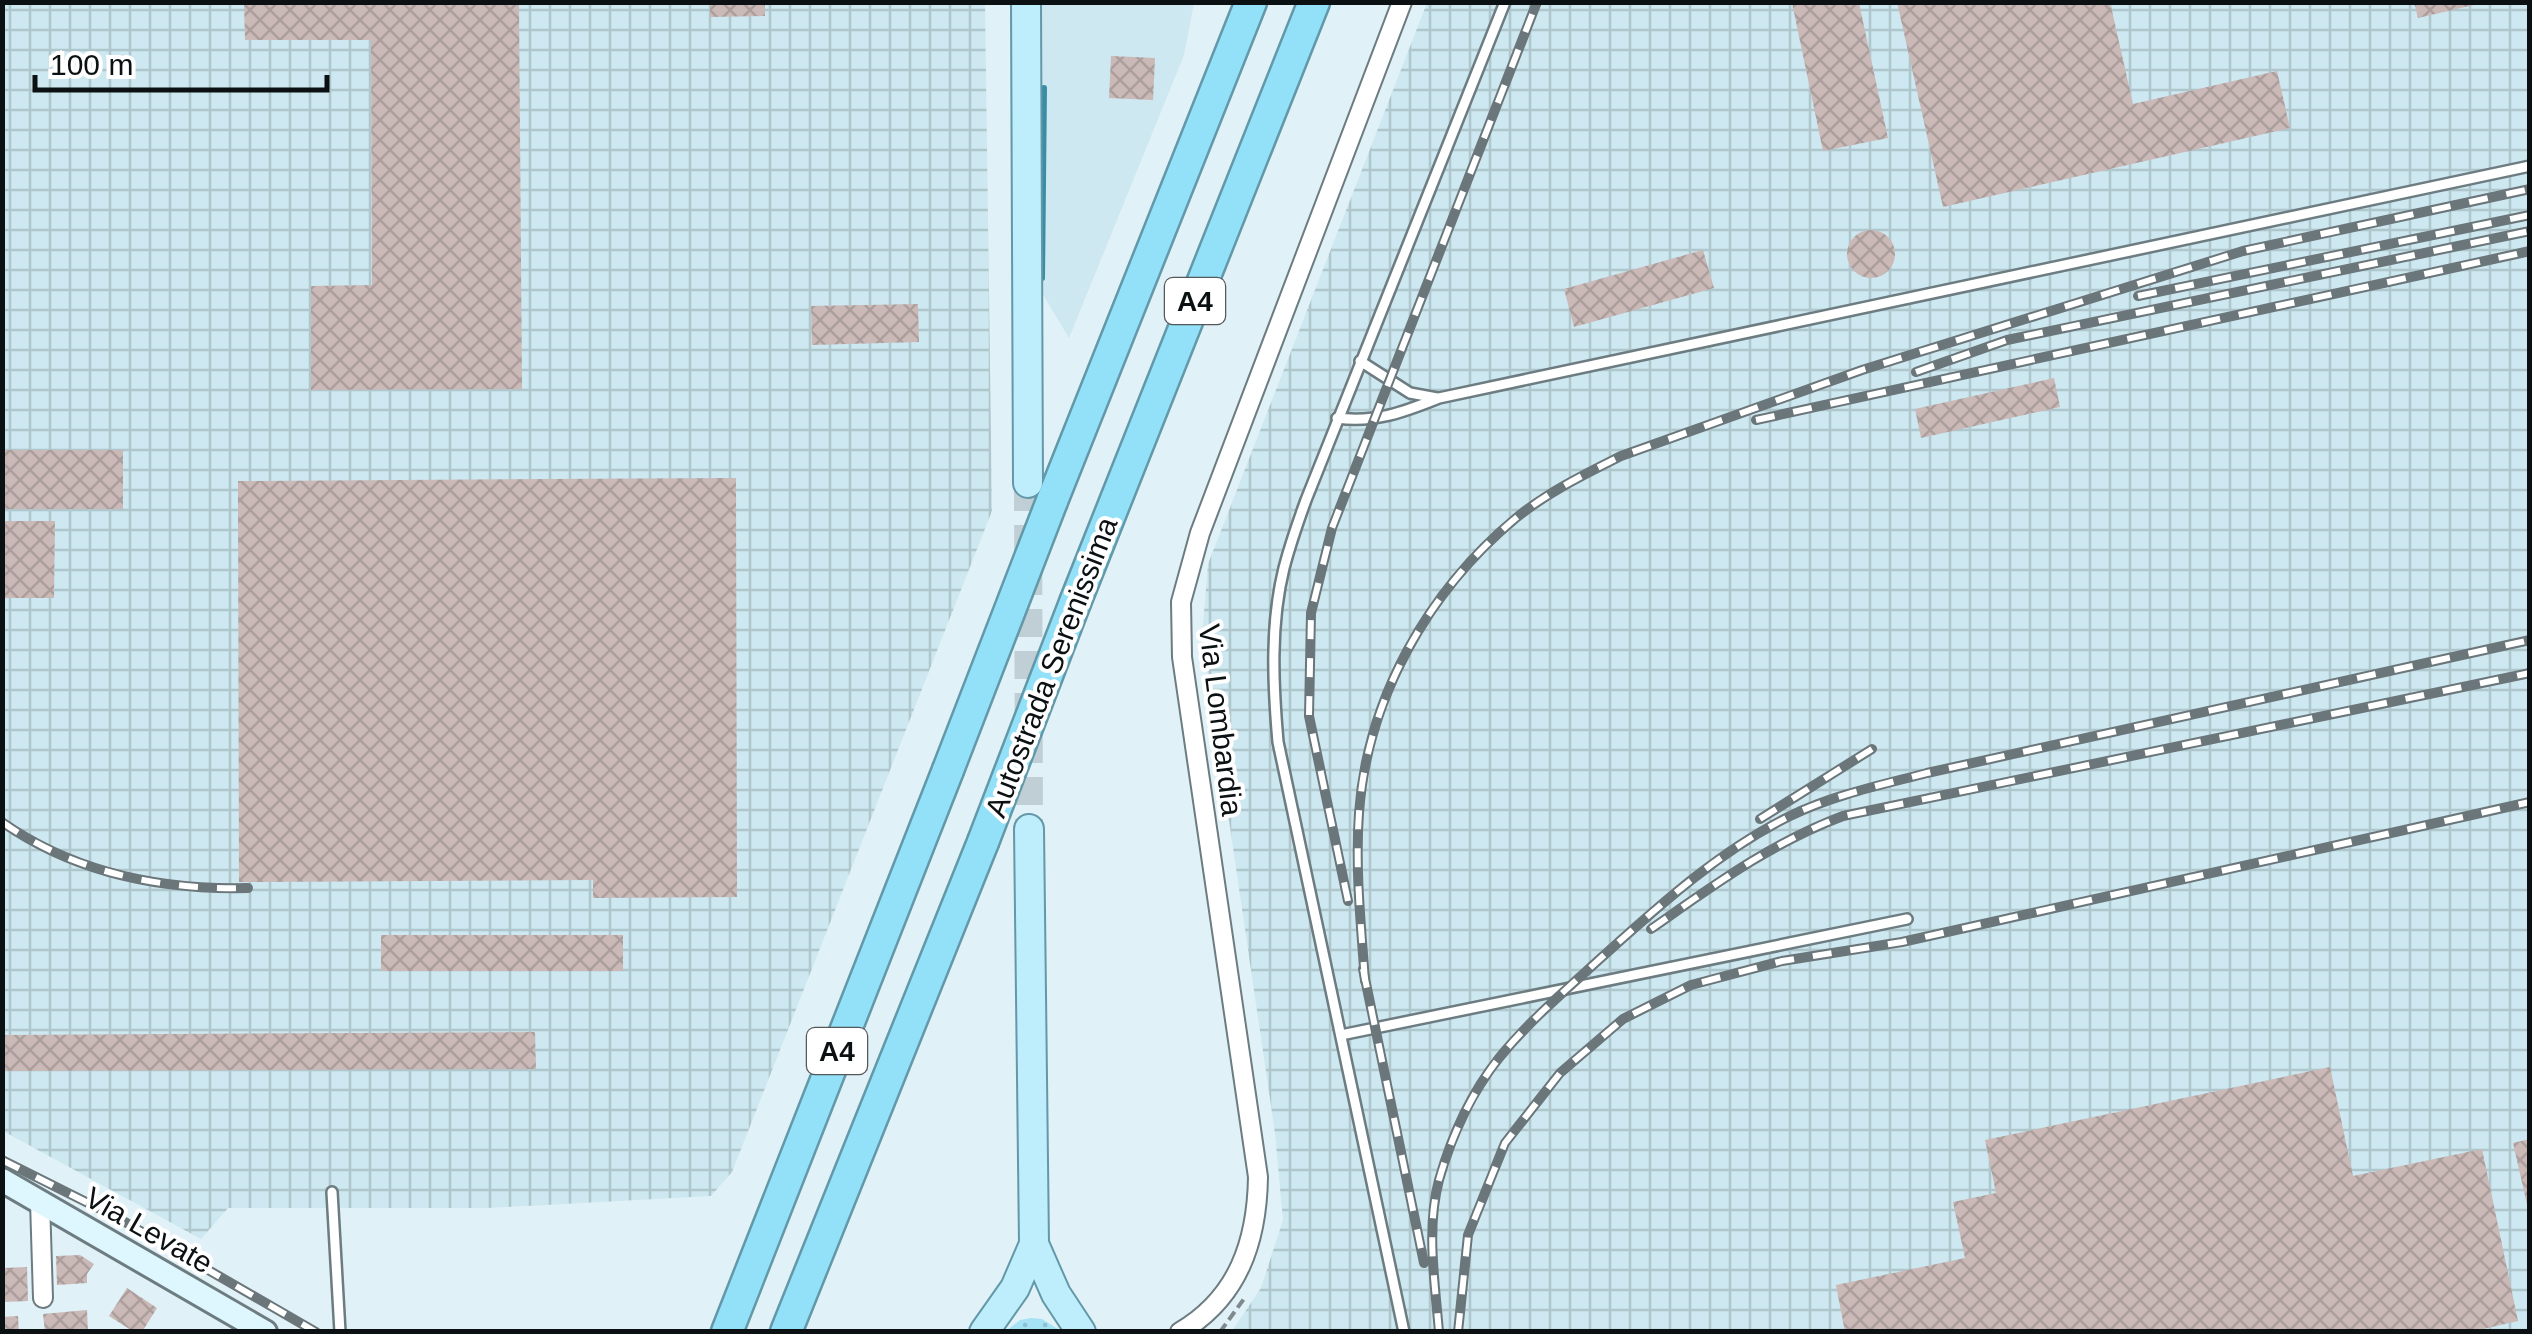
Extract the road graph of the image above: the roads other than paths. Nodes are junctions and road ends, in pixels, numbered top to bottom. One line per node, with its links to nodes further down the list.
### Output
1 (1026, 2): 10 (main road)
2 (1251, 2): 10 (highway, Autostrada Serenissima / A4)
3 (1314, 2): 24 (highway, Autostrada Serenissima / A4, bridge)
4 (1402, 2): 25 (street, Via Lombardia)
5 (1505, 2): 7 (lane)
6 (2530, 166): 8 (lane)
7 (1360, 360): 8 (lane); 9 (lane)
8 (1439, 398): 9 (lane)
9 (1338, 418): 13 (lane)
10 (1040, 492): 23 (highway, Autostrada Serenissima / A4, bridge)
11 (1030, 829): 17 (main road)
12 (1907, 919): 13 (lane)
13 (1341, 1035): 26 (lane)
14 (2, 1180): 16 (street, Via Levate)
15 (332, 1192): 22 (lane)
16 (40, 1201): 18 (street); 21 (street, Via Levate)
17 (1034, 1244): 19 (main road); 20 (main road)
18 (43, 1298)
19 (985, 1323): 20 (main road)
20 (1080, 1326)
21 (266, 1332)
22 (340, 1332)
23 (727, 1332)
24 (786, 1332)
25 (1180, 1332)
26 (1404, 1332)

